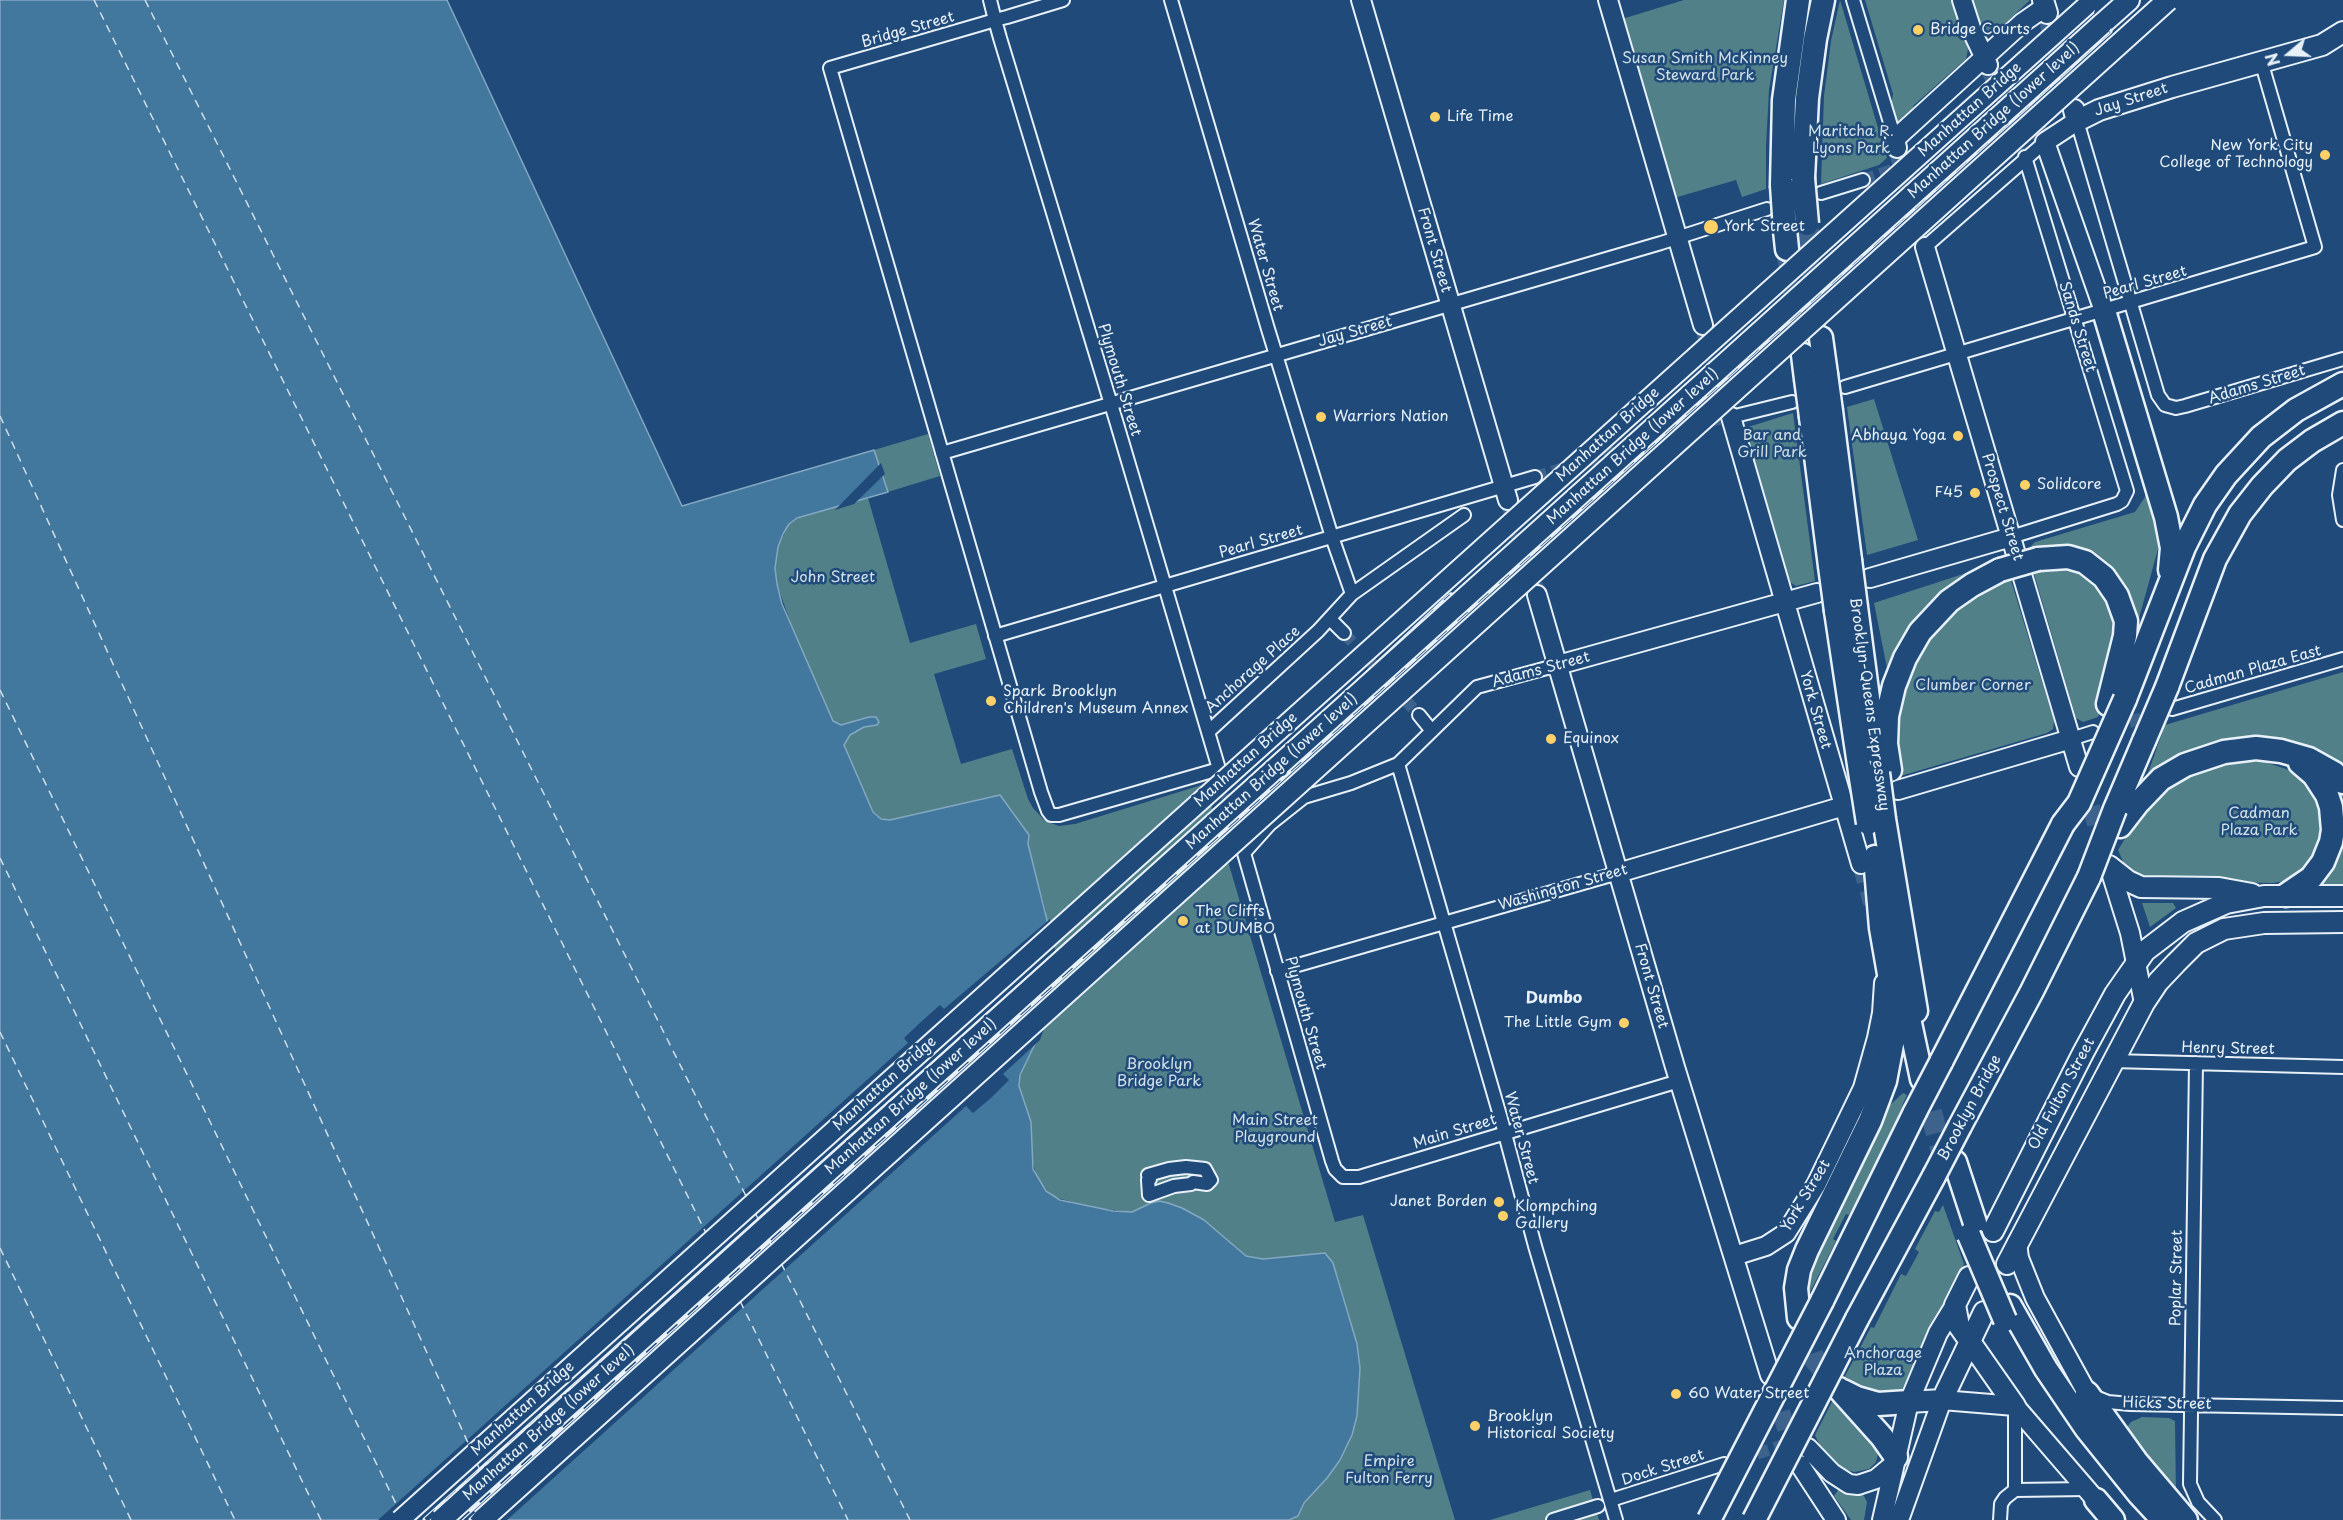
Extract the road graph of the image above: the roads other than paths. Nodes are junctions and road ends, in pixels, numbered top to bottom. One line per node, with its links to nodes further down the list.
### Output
1 (990, 0): 14 (street, Plymouth Street)
2 (1063, 0): 14 (street, Bridge Street)
3 (1172, 0): 36 (street, Water Street)
4 (1361, 0): 30 (main road, Front Street)
5 (1608, 0): 27 (main road)
6 (1798, 0): 7 (highway, bridge)
7 (1823, 0)
8 (1853, 0): 22 (street)
9 (1962, 0): 18 (main road)
10 (2129, 0): 124 (main road, Manhattan Bridge (lower level), bridge)
11 (2168, 0): 125 (main road, bridge)
12 (2091, 2): 123 (main road, Manhattan Bridge, bridge)
13 (2045, 6): 18 (main road)
14 (995, 20): 43 (street, Plymouth Street); 46 (street, Bridge Street)
15 (2343, 33): 17 (main road)
16 (2343, 41): 17 (main road, Jay Street)
17 (2322, 45): 19 (main road, Jay Street)
18 (1986, 61): 22 (main road)
19 (2261, 61): 20 (main road, Jay Street); 29 (street, Pearl Street)
20 (2075, 116): 21 (main road, Jay Street); 29 (street)
21 (2045, 142): 23 (street, Jay Street); 31 (main road, Sands Street)
22 (1896, 144)
23 (2025, 157): 28 (street, Jay Street); 32 (street, Sands Street)
24 (1863, 180): 25 (street)
25 (1821, 193)
26 (1767, 208): 27 (street, Jay Street)
27 (1677, 237): 30 (street, Jay Street); 33 (main road)
28 (1925, 246): 35 (main road, Prospect Street)
29 (2131, 303): 31 (street, Pearl Street); 38 (street, Adams Street)
30 (1450, 304): 36 (street, Jay Street); 49 (main road, Front Street)
31 (2104, 311): 32 (street, Pearl Street); 59 (highway)
32 (2075, 320): 35 (street, Pearl Street); 53 (street, Sands Street)
33 (1703, 325)
34 (1821, 338): 39 (highway, Brooklyn-Queens Expressway)
35 (1956, 354): 41 (street, Pearl Street); 53 (main road, Prospect Street)
36 (1276, 355): 43 (street, Jay Street); 52 (street, Water Street)
37 (1803, 355): 39 (highway, Brooklyn-Queens Expressway)
38 (2343, 359)
39 (1816, 377): 76 (highway, Brooklyn-Queens Expressway, bridge)
40 (2343, 384): 59 (highway)
41 (1845, 387)
42 (1792, 402): 44 (street)
43 (1110, 404): 46 (street, Jay Street); 55 (street, Plymouth Street)
44 (1731, 417): 60 (main road, York Street)
45 (2343, 423): 82 (highway, Brooklyn Bridge, bridge)
46 (942, 453): 63 (street)
47 (2343, 470): 51 (street)
48 (1535, 477): 49 (street, Pearl Street)
49 (1506, 493): 52 (street, Pearl Street)
50 (1464, 515): 57 (street, Anchorage Place)
51 (2343, 520)
52 (1332, 537): 55 (street, Pearl Street); 57 (street, Water Street)
53 (2011, 537): 54 (main road); 72 (main road, Prospect Street)
54 (1870, 578)
55 (1165, 586): 63 (street, Pearl Street); 70 (street, Plymouth Street)
56 (1817, 593): 60 (main road, Adams Street)
57 (1352, 594): 61 (street, Anchorage Place)
58 (1537, 594): 65 (main road, Front Street)
59 (2165, 599): 66 (highway)
60 (1784, 602): 65 (main road, Adams Street); 78 (main road, York Street)
61 (1330, 619): 62 (street); 70 (street, Anchorage Place)
62 (1344, 633)
63 (995, 636): 70 (street, Plymouth Street)
64 (2343, 659): 67 (street, Cadman Plaza East)
65 (1558, 665): 69 (street, Adams Street); 83 (main road, Front Street)
66 (2116, 701): 76 (highway, bridge); 128 (highway, bridge)
67 (2172, 709)
68 (1419, 716): 69 (street)
69 (1432, 731): 74 (street, Adams Street)
70 (1208, 732)
71 (2093, 732): 72 (street)
72 (2071, 739): 75 (main road, Prospect Street); 76 (main road)
73 (2281, 751): 77 (highway); 82 (highway, bridge); 84 (highway)
74 (1398, 764): 80 (street, Adams Street); 87 (street, Water Street)
75 (2079, 767)
76 (1882, 778): 79 (highway, Brooklyn-Queens Expressway, bridge)
77 (2343, 782)
78 (1846, 806): 81 (main road, York Street); 83 (main road, Washington Street)
79 (1882, 819): 81 (highway, Brooklyn-Queens Expressway); 81 (highway, Brooklyn-Queens Expressway)
80 (1244, 853): 91 (street, Plymouth Street)
81 (1868, 860): 108 (highway)
82 (2099, 872): 85 (main road); 89 (main road); 129 (highway, Brooklyn Bridge, bridge)
83 (1618, 873): 87 (street, Washington Street); 96 (main road, Front Street)
84 (2286, 895): 85 (main road); 86 (main road)
85 (2264, 896): 89 (main road, Old Fulton Street)
86 (2343, 896)
87 (1445, 922): 91 (street, Washington Street); 97 (street, Water Street)
88 (2343, 922): 92 (main road, Old Fulton Street)
89 (2137, 961): 92 (main road); 101 (main road, Old Fulton Street)
90 (1883, 969): 103 (main road, York Street)
91 (1277, 971): 99 (street, Plymouth Street)
92 (2144, 1003): 93 (main road, Old Fulton Street)
93 (2112, 1061): 94 (street, Henry Street); 102 (main road, Old Fulton Street)
94 (2196, 1063): 95 (street, Henry Street); 114 (street, Poplar Street)
95 (2343, 1066)
96 (1679, 1081): 97 (street, Main Street); 103 (main road, Front Street)
97 (1504, 1133): 99 (street, Main Street); 120 (street, Water Street)
98 (1952, 1169): 101 (highway)
99 (1343, 1177)
100 (1149, 1195): 100 (street)
101 (1979, 1230): 135 (highway, bridge); 136 (highway)
102 (2017, 1243): 104 (main road, Old Fulton Street); 111 (main road)
103 (1734, 1256): 110 (main road, Front Street)
104 (2007, 1264)
105 (1969, 1277): 106 (main road)
106 (1955, 1305): 109 (main road); 113 (main road)
107 (1984, 1312): 109 (main road)
108 (1799, 1318)
109 (1969, 1342): 112 (main road); 115 (main road)
110 (1770, 1375)
111 (2087, 1393): 114 (street, Hicks Street); 137 (highway)
112 (1942, 1400): 113 (main road); 115 (main road); 132 (main road)
113 (1910, 1402): 117 (main road); 117 (highway)
114 (2190, 1405): 116 (street, Hicks Street); 138 (street, Poplar Street)
115 (2015, 1406): 119 (street); 121 (main road)
116 (2343, 1408)
117 (1895, 1461): 130 (main road); 131 (main road)
118 (1724, 1464): 120 (street, Dock Street)
119 (2015, 1490): 121 (street); 133 (street)
120 (1611, 1500): 127 (street, Water Street)
121 (2093, 1503): 134 (highway)
122 (1598, 1506): 126 (street)
123 (400, 1520)
124 (441, 1520)
125 (482, 1520)
126 (1553, 1520)
127 (1616, 1520)
128 (1709, 1520)
129 (1754, 1520)
130 (1836, 1520)
131 (1882, 1520)
132 (1899, 1520)
133 (2000, 1520)
134 (2114, 1520)
135 (2147, 1520)
136 (2163, 1520)
137 (2186, 1520)
138 (2215, 1520)

